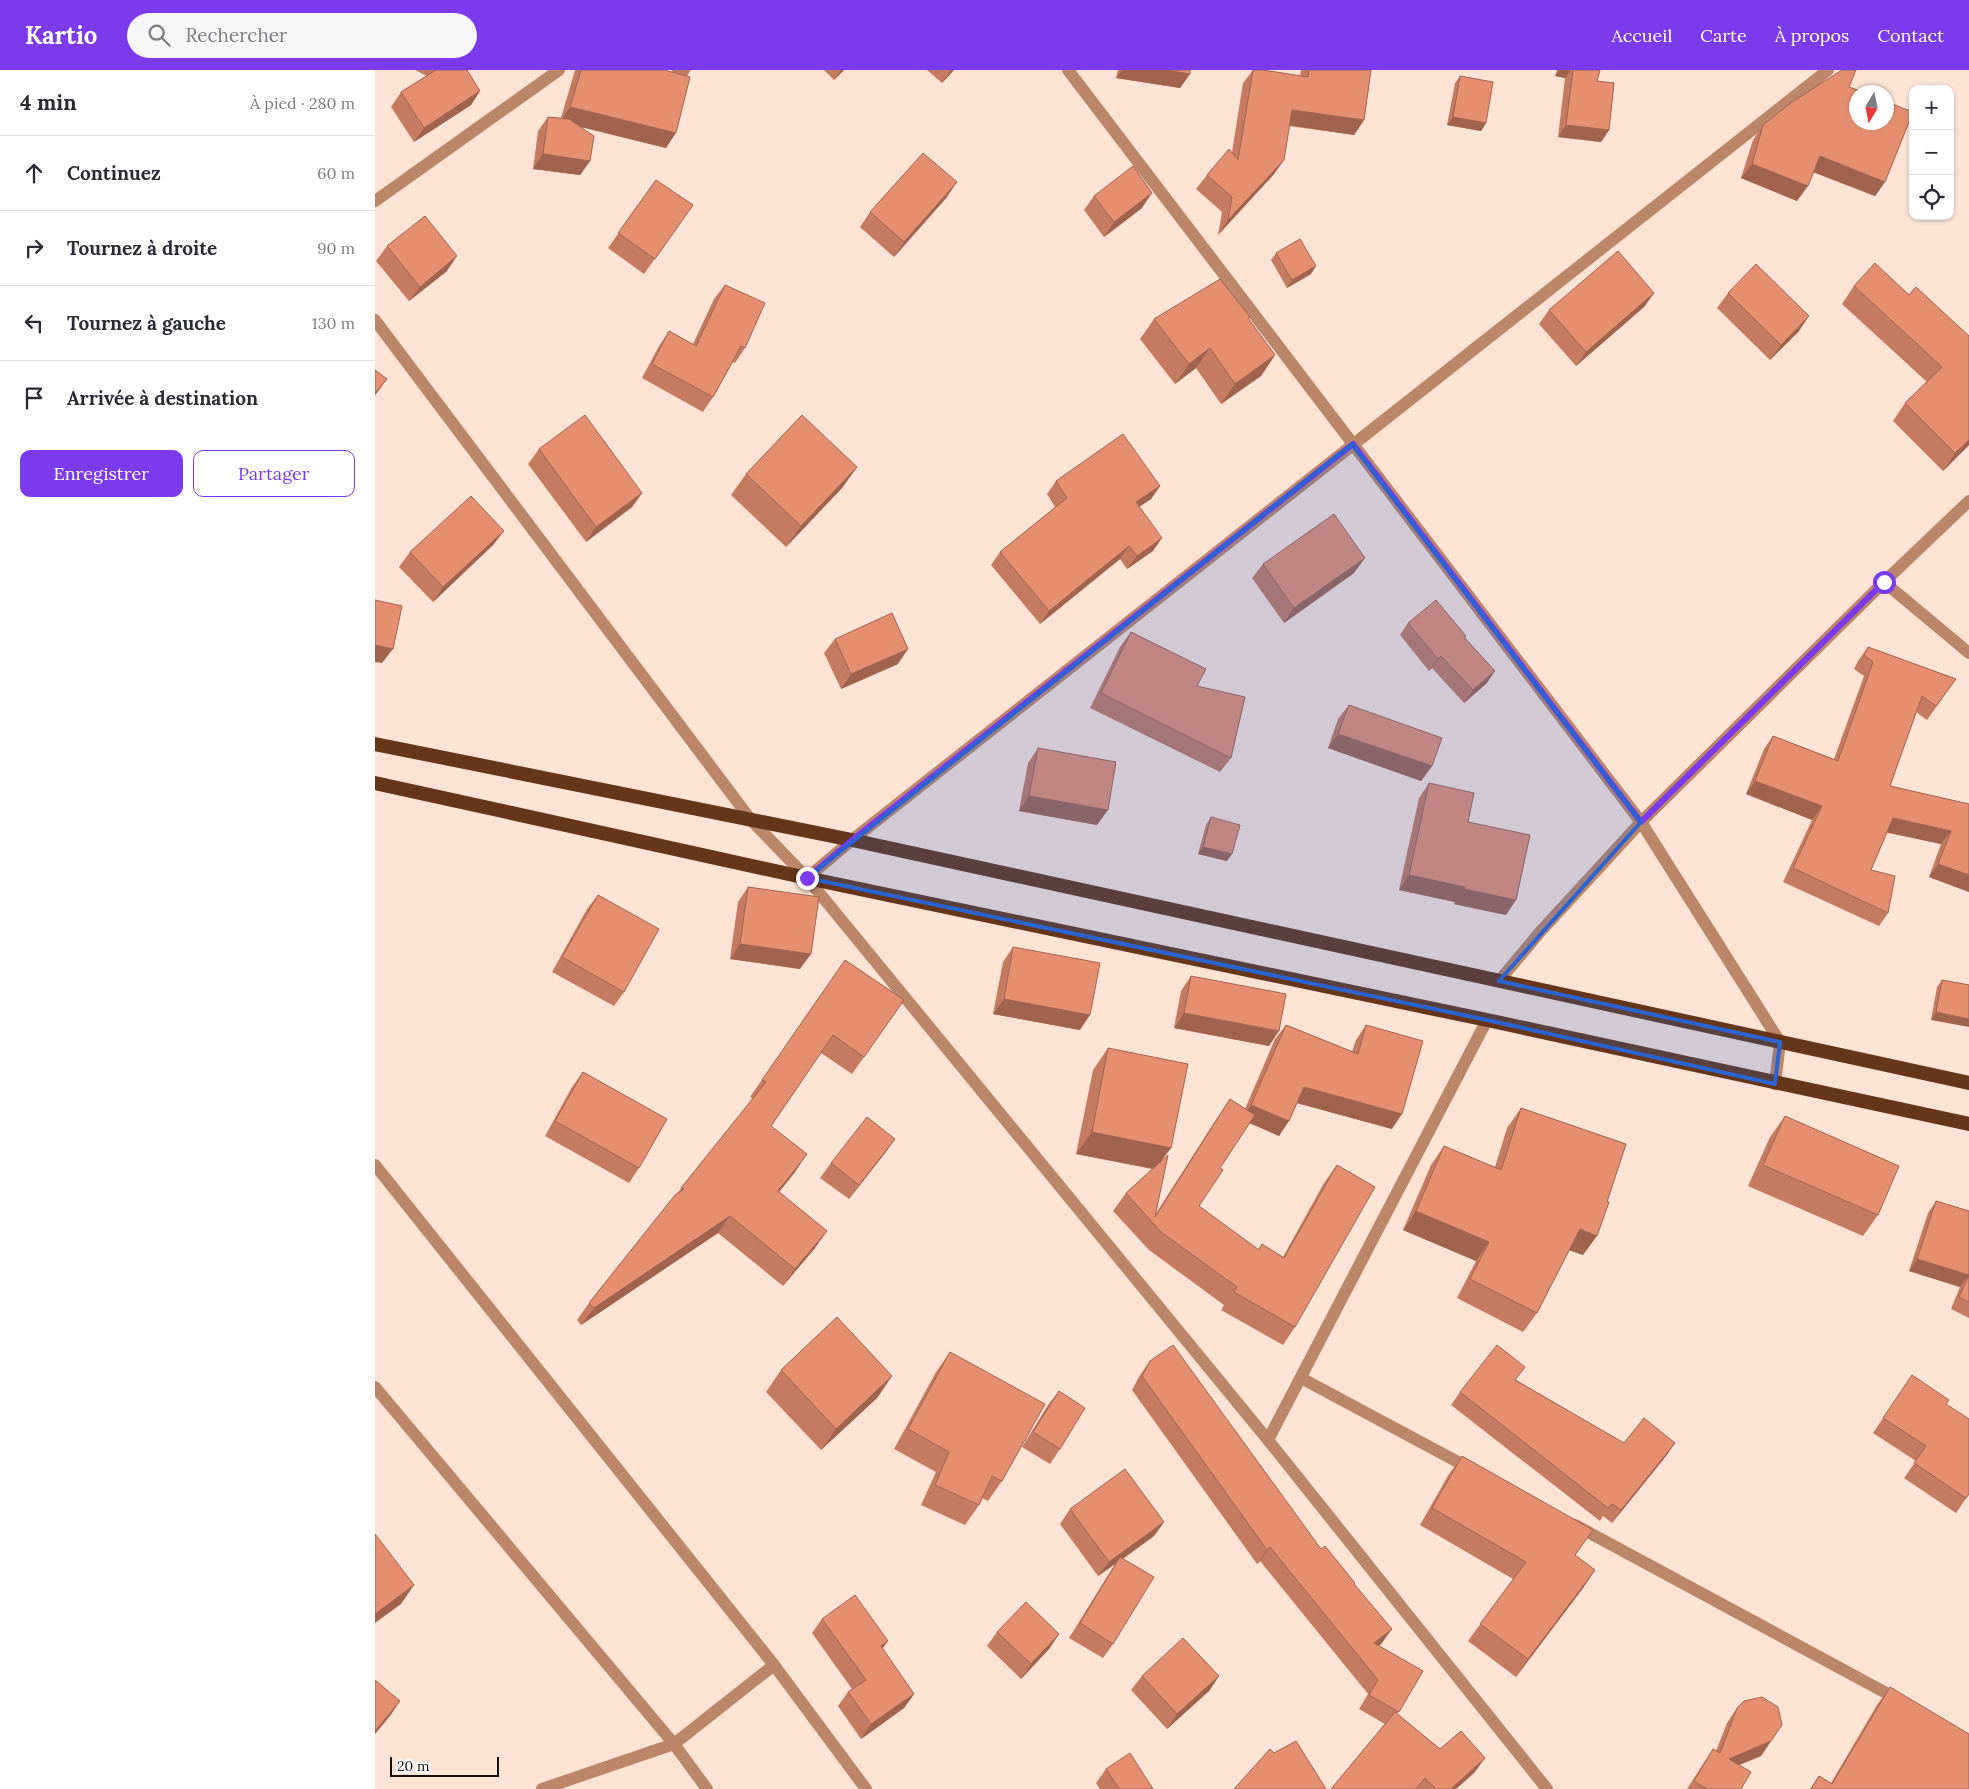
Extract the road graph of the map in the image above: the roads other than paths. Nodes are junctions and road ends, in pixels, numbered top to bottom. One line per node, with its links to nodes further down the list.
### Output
1 (559, 70): 4 (street)
2 (1068, 70): 6 (street)
3 (1828, 70): 6 (street)
4 (375, 201)
5 (375, 320): 12 (street)
6 (1353, 444): 13 (street); 14 (street)
7 (1969, 501): 8 (street)
8 (1884, 582): 9 (street); 13 (street)
9 (1969, 653)
10 (375, 744): 12 (highway)
11 (375, 783): 15 (highway)
12 (751, 820): 14 (highway); 15 (street)
13 (1641, 822): 16 (street); 18 (street)
14 (852, 840): 15 (street); 16 (highway)
15 (807, 878): 17 (highway); 25 (street)
16 (1499, 981): 18 (highway)
17 (1487, 1020): 20 (highway); 23 (street)
18 (1780, 1042): 19 (highway); 20 (street)
19 (1969, 1083)
20 (1775, 1084): 21 (highway)
21 (1969, 1124)
22 (375, 1165): 28 (street)
23 (1301, 1378): 25 (street); 26 (street)
24 (375, 1386): 30 (street)
25 (1268, 1440): 34 (street)
26 (1485, 1477)
27 (1565, 1520): 29 (street)
28 (774, 1665): 30 (street); 33 (street)
29 (1916, 1709)
30 (674, 1744): 31 (street); 32 (street)
31 (541, 1789)
32 (707, 1789)
33 (867, 1789)
34 (1547, 1789)

